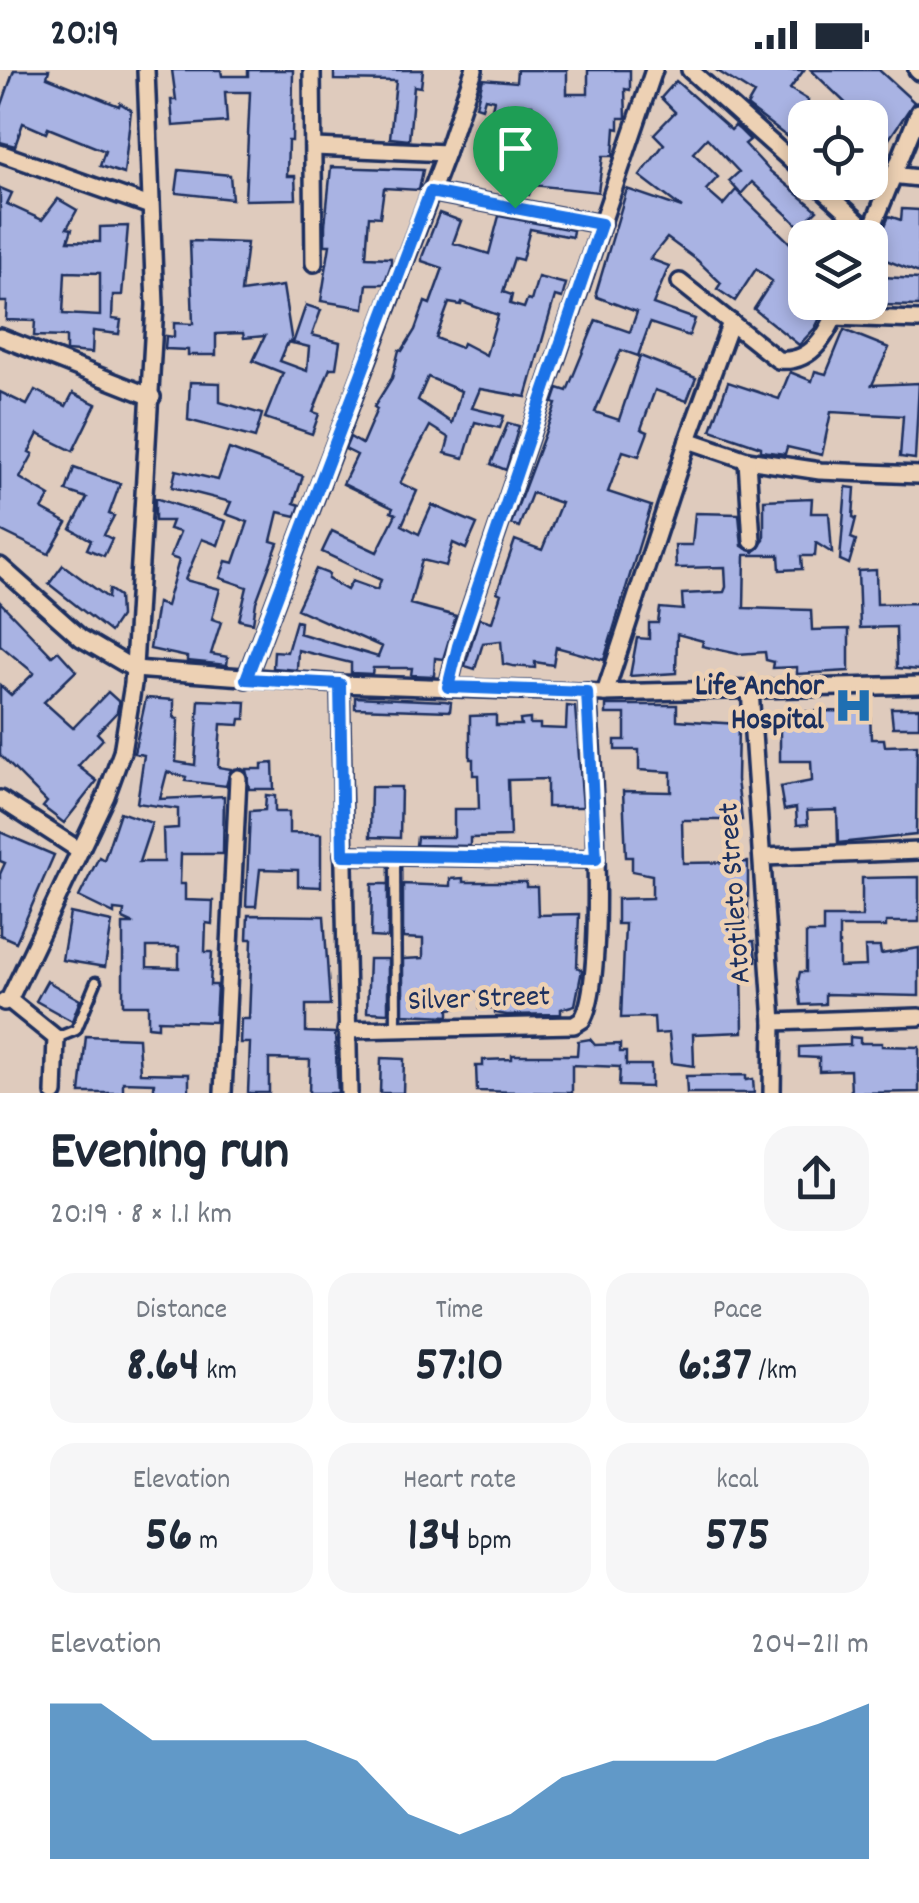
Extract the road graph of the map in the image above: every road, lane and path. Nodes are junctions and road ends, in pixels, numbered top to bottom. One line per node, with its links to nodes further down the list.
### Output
1 (146, 70): 15 (street)
2 (312, 70): 7 (street)
3 (474, 70): 9 (street)
4 (654, 70): 18 (street)
5 (690, 70): 10 (street)
6 (919, 112): 11 (street)
7 (315, 147): 9 (street); 19 (street)
8 (0, 153): 15 (street)
9 (446, 154): 13 (street)
10 (788, 159)
11 (891, 175): 12 (street); 17 (street)
12 (919, 178)
13 (430, 192): 18 (street); 33 (street)
14 (833, 200): 16 (street)
15 (150, 206): 26 (street)
16 (854, 220)
17 (874, 220)
18 (601, 224): 36 (street)
19 (314, 263)
20 (680, 282): 24 (street)
21 (888, 316): 23 (street)
22 (832, 320): 24 (street)
23 (919, 320)
24 (732, 322): 27 (street)
25 (0, 337): 26 (street)
26 (152, 398): 32 (street)
27 (688, 440): 28 (street); 39 (street)
28 (747, 460): 29 (street); 30 (street)
29 (919, 476)
30 (752, 541)
31 (0, 566): 32 (street)
32 (134, 669): 33 (street); 42 (street)
33 (246, 679): 34 (street)
34 (340, 684): 36 (street); 44 (street)
35 (919, 686): 37 (street)
36 (448, 687): 38 (street)
37 (750, 690): 39 (street); 45 (street, Atotileto Street)
38 (587, 692): 39 (street); 47 (street, Silver Street)
39 (605, 693)
40 (238, 778): 56 (street)
41 (0, 800): 42 (street)
42 (79, 850): 49 (street)
43 (919, 851): 45 (street)
44 (343, 855): 46 (street); 52 (street)
45 (764, 857): 51 (street, Atotileto Street)
46 (395, 858): 47 (street); 53 (lane)
47 (596, 859): 53 (street, Silver Street)
48 (96, 982): 54 (lane)
49 (5, 1002): 54 (street)
50 (919, 1017): 51 (street)
51 (773, 1022): 58 (street, Atotileto Street)
52 (346, 1030): 53 (street, Silver Street); 57 (street)
53 (395, 1031)
54 (56, 1038): 55 (street)
55 (54, 1093)
56 (222, 1093)
57 (350, 1093)
58 (772, 1093)

